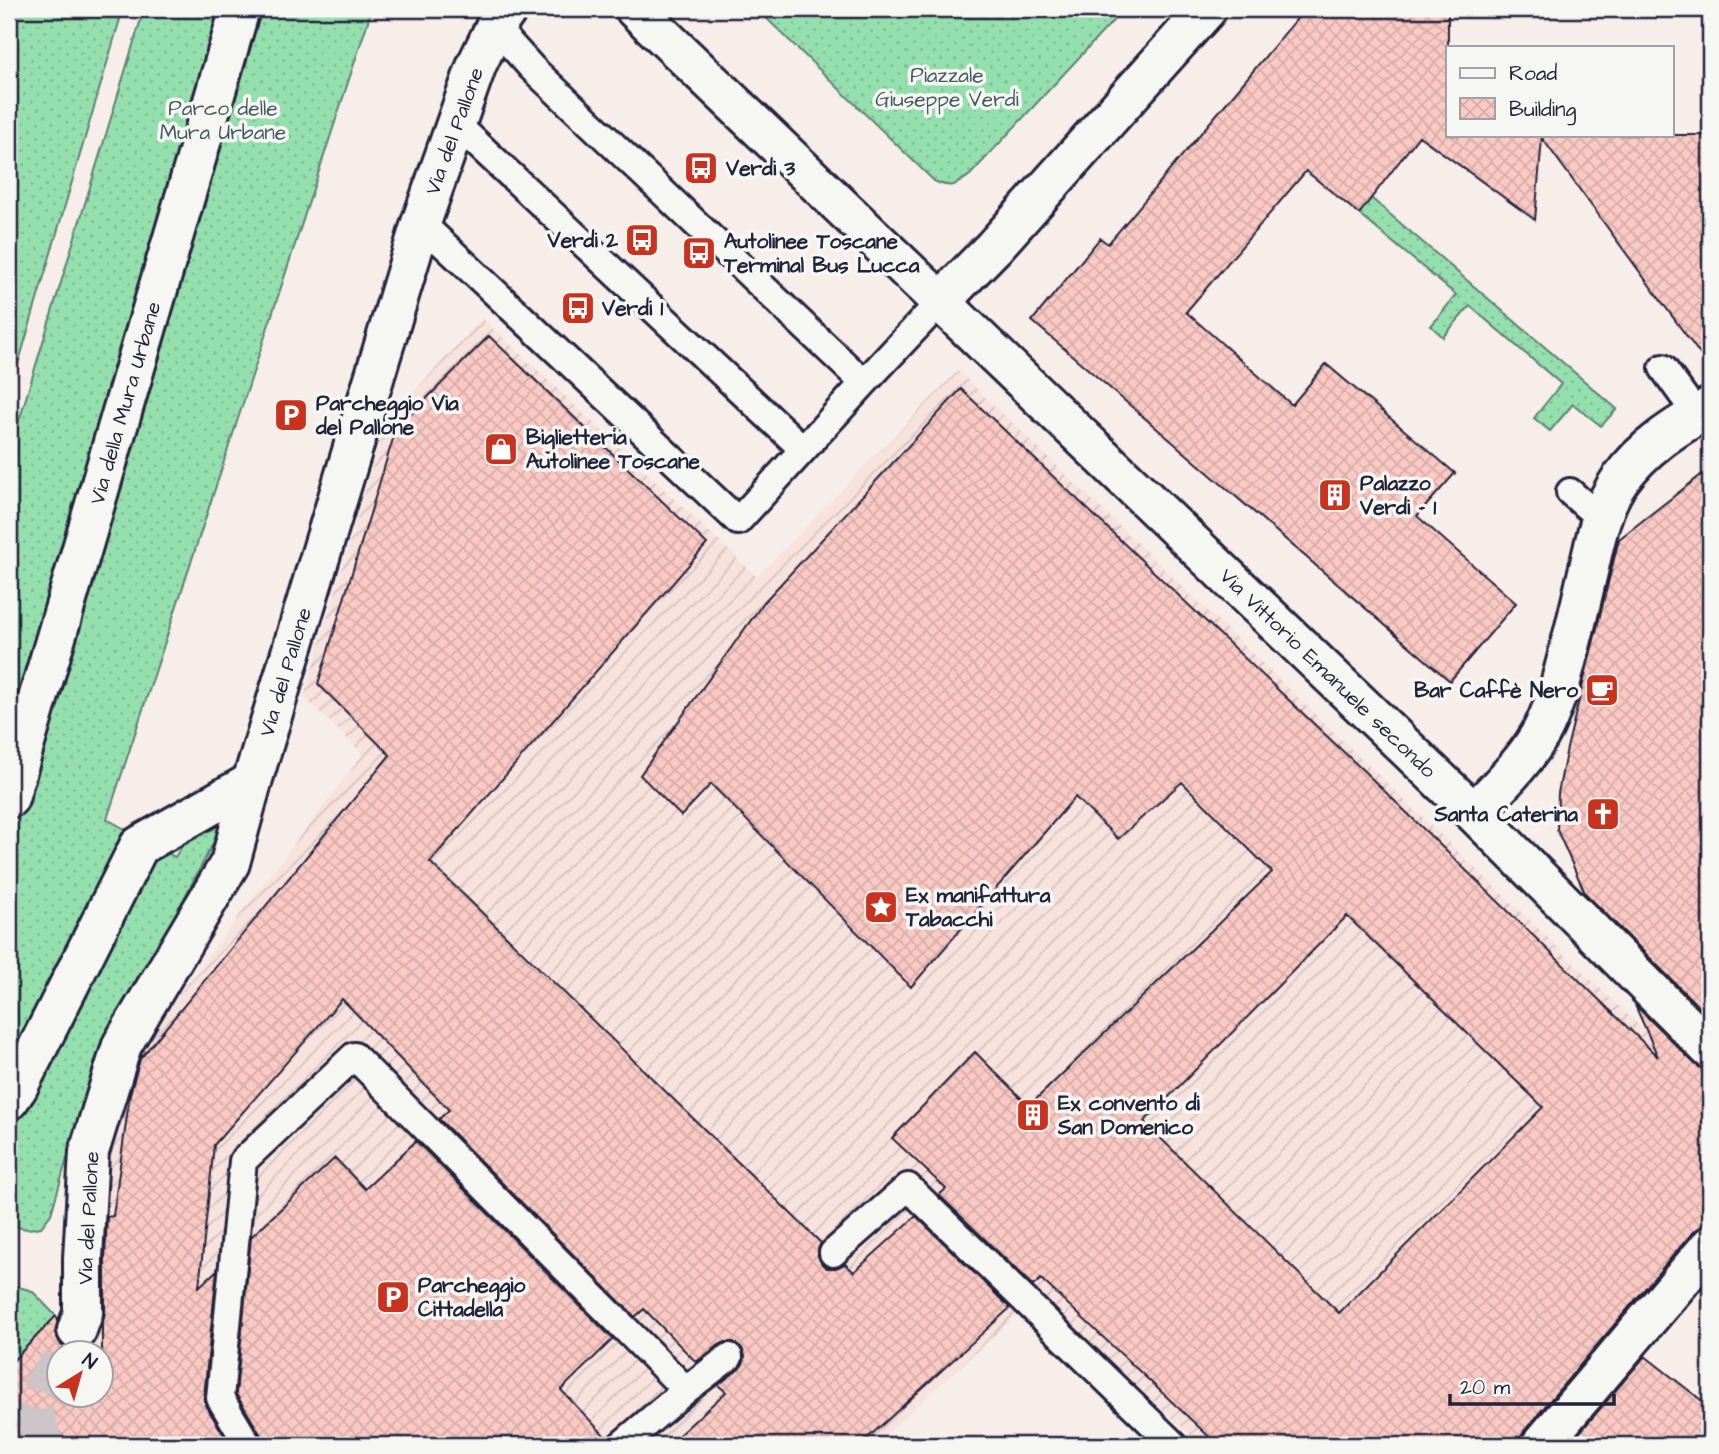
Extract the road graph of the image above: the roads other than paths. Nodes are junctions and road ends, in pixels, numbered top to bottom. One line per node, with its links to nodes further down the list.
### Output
1 (240, 9): 15 (street, Via della Mura Urbane)
2 (635, 9): 7 (street)
3 (1207, 9): 7 (street)
4 (501, 18): 5 (street, Via del Pallone); 9 (lane)
5 (455, 123): 6 (street, Via del Pallone); 11 (lane)
6 (421, 223): 11 (lane); 14 (street, Via del Pallone)
7 (940, 302): 9 (lane); 16 (street, Via Vittorio Emanuele secondo)
8 (1663, 369): 10 (lane)
9 (864, 383): 11 (lane)
10 (1704, 411): 13 (street)
11 (803, 449)
12 (1570, 492): 13 (lane)
13 (1601, 519): 16 (street)
14 (252, 782): 18 (street); 21 (street, Via del Pallone)
15 (9, 798)
16 (1474, 813): 17 (street, Via Vittorio Emanuele secondo)
17 (1710, 1049)
18 (9, 1100)
19 (1710, 1246): 27 (street)
20 (833, 1253): 26 (lane)
21 (76, 1330)
22 (729, 1357): 23 (lane)
23 (686, 1390): 24 (lane); 25 (lane)
24 (248, 1445)
25 (621, 1445)
26 (1174, 1445)
27 (1541, 1445)

